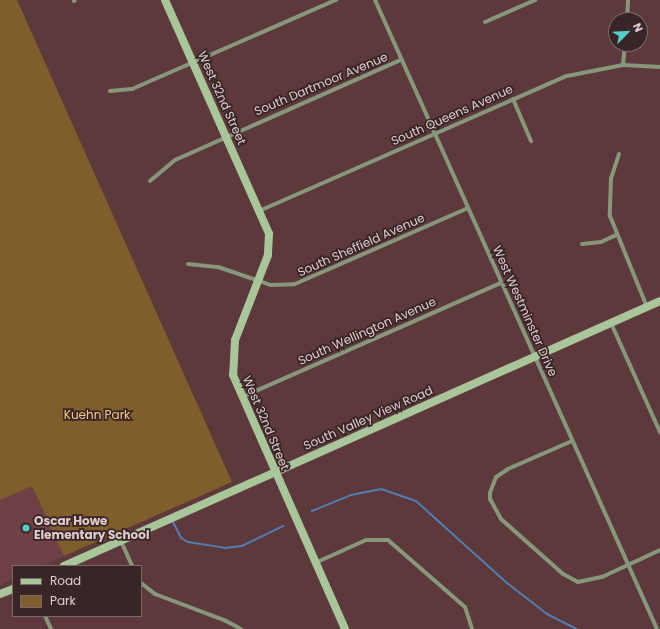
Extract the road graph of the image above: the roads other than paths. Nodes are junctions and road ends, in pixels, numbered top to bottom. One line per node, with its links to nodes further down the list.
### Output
1 (165, 0): 10 (street, West 32nd Street)
2 (336, 0): 10 (street)
3 (375, 0): 9 (street, West Westminster Drive)
4 (535, 0): 7 (street)
5 (628, 0): 6 (street)
6 (627, 12)
7 (485, 22)
8 (624, 52): 11 (street)
9 (401, 60): 15 (street, West Westminster Drive); 16 (street, South Dartmoor Avenue)
10 (193, 63): 13 (street); 16 (street, West 32nd Street)
11 (623, 65): 12 (street, South Queens Avenue); 14 (street, South Queens Avenue)
12 (660, 67)
13 (110, 91)
14 (514, 100): 15 (street, South Queens Avenue); 17 (street)
15 (435, 134): 20 (street, West Westminster Drive); 21 (street, South Queens Avenue)
16 (226, 136): 19 (street, South Dartmoor Avenue); 21 (street, West 32nd Street)
17 (531, 141)
18 (619, 154): 22 (street)
19 (150, 181)
20 (468, 208): 25 (street, South Sheffield Avenue); 26 (street, West Westminster Drive)
21 (259, 211): 25 (street, West 32nd Street)
22 (616, 236): 23 (street); 28 (street)
23 (582, 244)
24 (188, 264): 25 (street, South Sheffield Avenue)
25 (259, 281): 31 (street, West 32nd Street)
26 (501, 283): 30 (street, West Westminster Drive); 31 (street, South Wellington Avenue)
27 (660, 301): 28 (street, South Valley View Road)
28 (647, 306): 29 (street, South Valley View Road)
29 (611, 323): 30 (street, South Valley View Road); 32 (street)
30 (534, 357): 33 (street, West Westminster Drive); 34 (street, South Valley View Road)
31 (242, 397): 34 (street, West 32nd Street)
32 (660, 432)
33 (572, 441): 38 (street, West Westminster Drive); 38 (street)
34 (275, 473): 35 (street, South Valley View Road); 37 (street, West 32nd Street)
35 (121, 541): 39 (street, South Valley View Road); 40 (street)
36 (660, 550): 38 (street)
37 (315, 563): 47 (street, West 32nd Street); 48 (street)
38 (629, 564): 49 (street, West Westminster Drive)
39 (66, 565)
40 (132, 565)
41 (142, 584): 46 (street)
42 (12, 589): 43 (street)
43 (0, 594)
44 (45, 617): 45 (street)
45 (51, 629)
46 (241, 629)
47 (345, 629)
48 (472, 629)
49 (657, 629)

